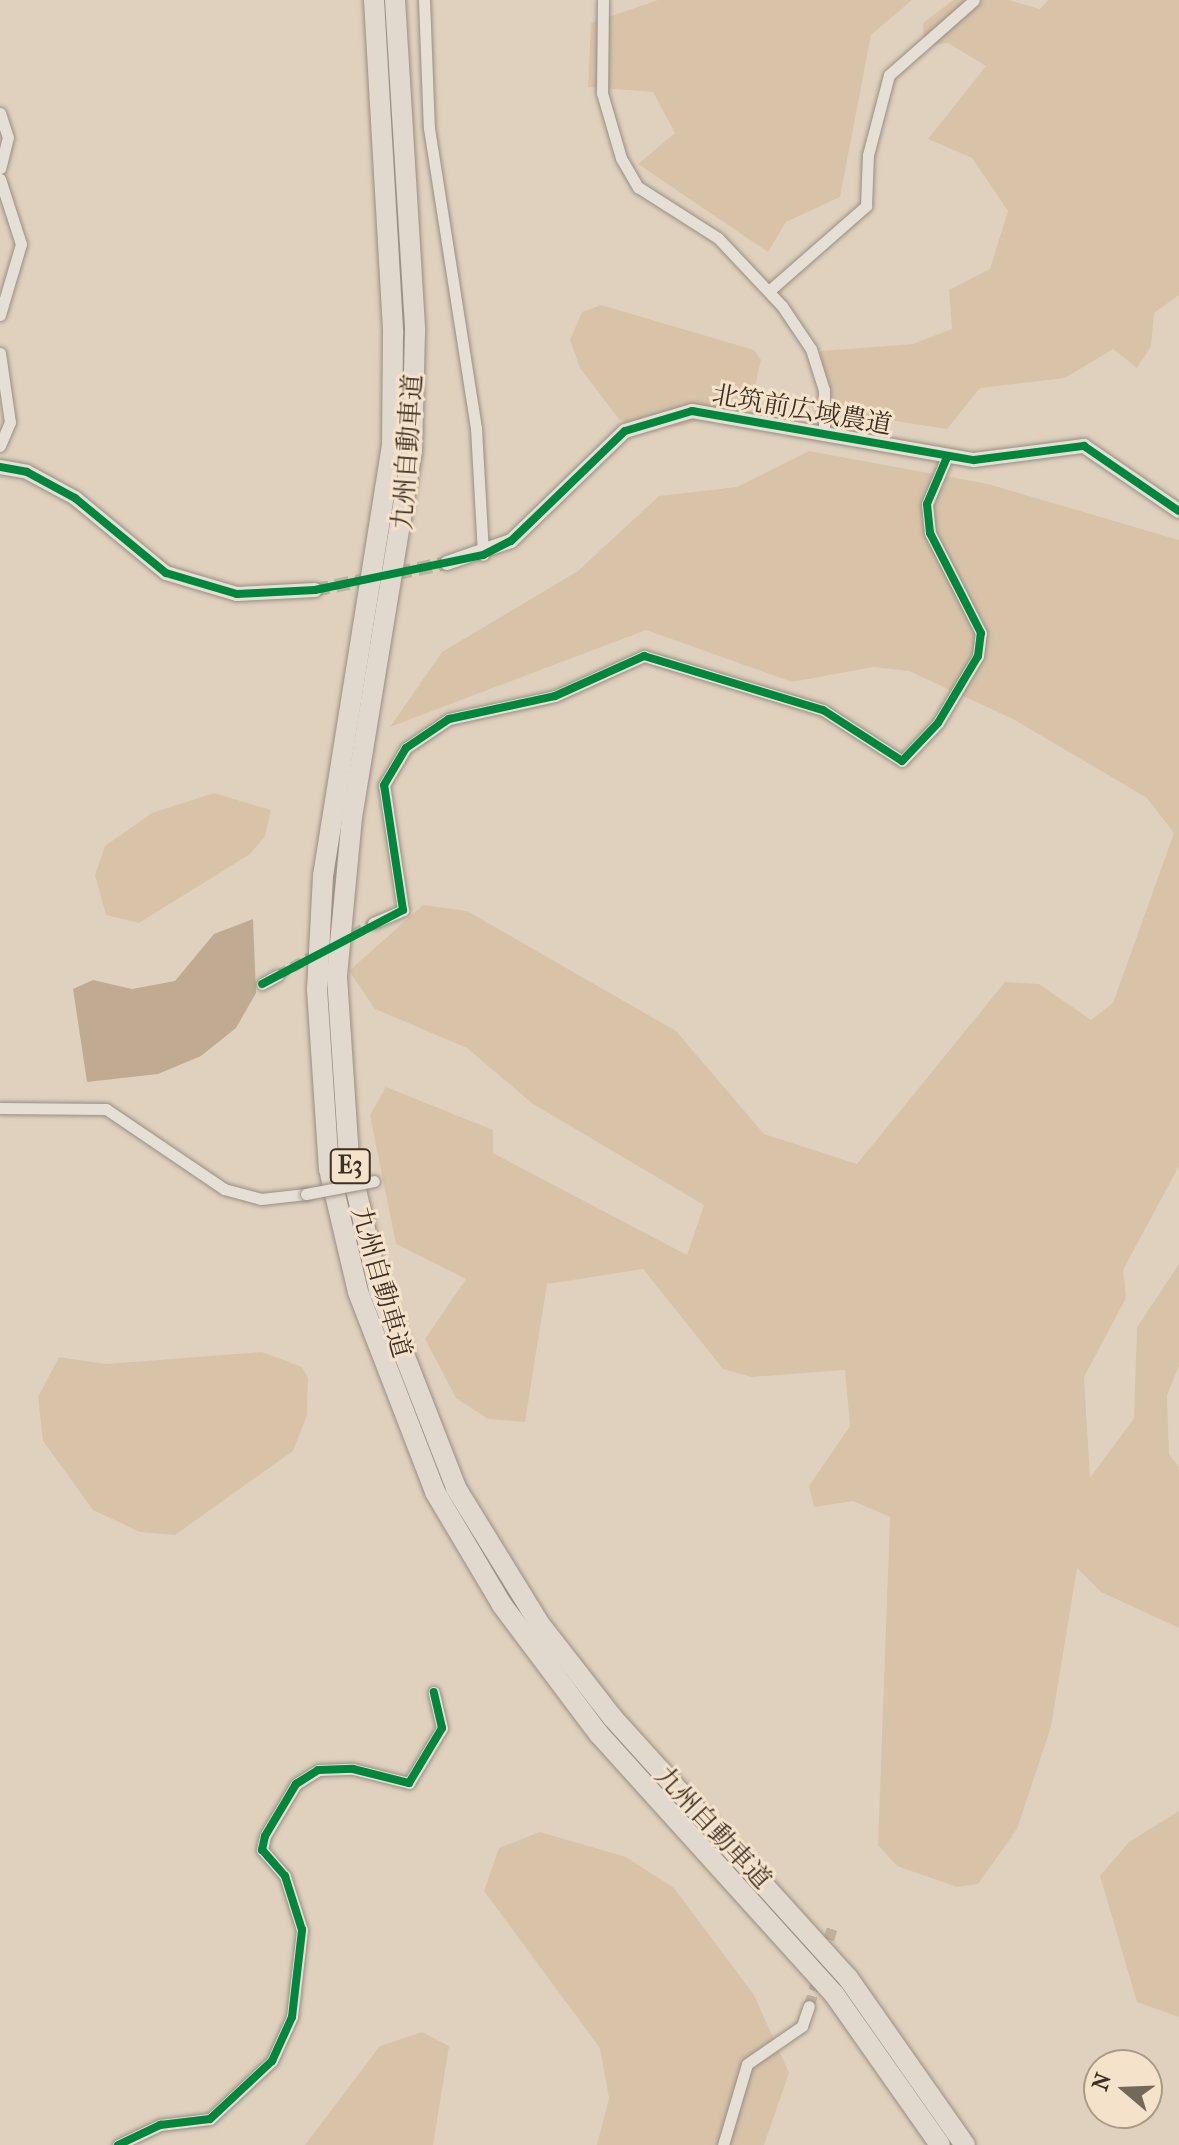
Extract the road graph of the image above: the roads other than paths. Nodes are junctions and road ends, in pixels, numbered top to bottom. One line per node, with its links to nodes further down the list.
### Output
1 (374, 0): 29 (highway, 九州自動車道 / E3)
2 (395, 0): 30 (highway, 九州自動車道 / E3)
3 (424, 0): 17 (street)
4 (603, 0): 9 (street)
5 (974, 0): 9 (street)
6 (0, 113): 7 (street)
7 (0, 168)
8 (0, 179): 10 (street)
9 (770, 290): 12 (street)
10 (0, 315)
11 (0, 353): 13 (street)
12 (824, 432): 14 (street, 北筑前広域農道); 17 (street, 北筑前広域農道)
13 (0, 446)
14 (947, 457): 16 (street, 北筑前広域農道); 20 (street)
15 (0, 467): 19 (street)
16 (1179, 511)
17 (483, 555): 18 (street, 北筑前広域農道)
18 (447, 563)
19 (315, 590)
20 (373, 923)
21 (278, 975): 22 (street)
22 (262, 984)
23 (0, 1108): 24 (street, bridge)
24 (374, 1181)
25 (434, 1692): 27 (street)
26 (809, 2006): 28 (street)
27 (118, 2145)
28 (723, 2145)
29 (940, 2145)
30 (965, 2145)

